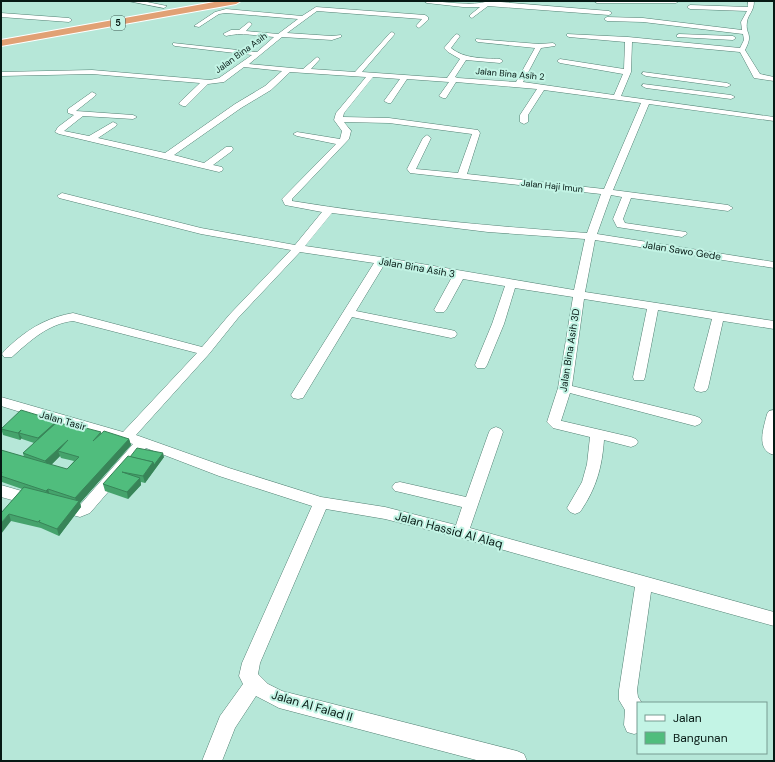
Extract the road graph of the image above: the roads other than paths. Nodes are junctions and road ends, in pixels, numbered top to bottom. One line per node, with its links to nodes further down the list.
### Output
1 (131, 1): 11 (street)
2 (212, 1): 32 (highway, 5)
3 (236, 1): 36 (highway, 5)
4 (597, 1): 6 (street)
5 (676, 1): 6 (street)
6 (610, 2): 21 (street)
7 (732, 2): 9 (street)
8 (488, 3): 10 (street); 17 (street); 21 (street)
9 (751, 4): 13 (street); 25 (street)
10 (425, 5): 16 (street)
11 (164, 6)
12 (333, 7): 14 (street); 16 (street, Jalan Bina Asih); 18 (street, Jalan Bina Asih)
13 (690, 7)
14 (400, 14)
15 (1, 15): 19 (street)
16 (408, 15): 23 (street, Jalan Bina Asih)
17 (472, 16)
18 (304, 18): 22 (street); 29 (street, Jalan Bina Asih)
19 (69, 20)
20 (249, 24): 24 (street)
21 (603, 25): 25 (street); 28 (street); 33 (street)
22 (197, 26)
23 (419, 26)
24 (241, 32): 26 (street); 29 (street)
25 (745, 32): 35 (street)
26 (226, 34)
27 (392, 34): 51 (street)
28 (569, 35)
29 (279, 36): 30 (street); 41 (street, Jalan Bina Asih)
30 (339, 36)
31 (456, 36): 42 (street)
32 (1, 38)
33 (631, 38): 35 (street); 40 (street); 49 (street)
34 (478, 40): 39 (street)
35 (747, 40): 40 (street)
36 (1, 42)
37 (175, 44): 41 (street)
38 (553, 45): 39 (street)
39 (540, 46): 59 (street)
40 (742, 50): 57 (street)
41 (258, 54): 46 (street, Jalan Bina Asih)
42 (464, 58): 44 (street); 55 (street)
43 (317, 59): 48 (street)
44 (500, 60)
45 (560, 62): 49 (street)
46 (243, 65): 47 (street, Jalan Bina Asih 2); 58 (street, Jalan Bina Asih)
47 (288, 70): 48 (street, Jalan Bina Asih 2); 85 (street)
48 (305, 71): 51 (street, Jalan Bina Asih 2)
49 (627, 72): 66 (street)
50 (1, 74): 58 (street, Jalan Bina Asih)
51 (357, 74): 53 (street, Jalan Bina Asih 2)
52 (646, 74): 56 (street)
53 (371, 75): 54 (street, Jalan Bina Asih 2); 75 (street)
54 (406, 76): 55 (street, Jalan Bina Asih 2); 68 (street)
55 (453, 79): 59 (street, Jalan Bina Asih 2); 65 (street)
56 (688, 79): 60 (street); 63 (street)
57 (774, 80)
58 (205, 83): 70 (street)
59 (518, 84): 62 (street, Jalan Bina Asih 2)
60 (727, 85)
61 (646, 86): 63 (street)
62 (542, 87): 66 (street, Jalan Bina Asih 2); 76 (street)
63 (687, 91): 67 (street); 71 (street)
64 (92, 94): 72 (street)
65 (443, 96)
66 (617, 97): 69 (street, Jalan Bina Asih 2)
67 (731, 97)
68 (388, 101)
69 (646, 101): 71 (street, Jalan Bina Asih 2); 89 (street, Jalan Bina Asih 3D)
70 (183, 104)
71 (684, 107): 74 (street, Jalan Bina Asih 2)
72 (81, 114): 73 (street); 79 (street)
73 (133, 116)
74 (774, 119)
75 (338, 120): 82 (street); 88 (street)
76 (524, 122)
77 (113, 124): 79 (street)
78 (297, 134): 82 (street)
79 (92, 138): 83 (street)
80 (427, 138): 88 (street, Jalan Haji Imun)
81 (135, 142): 83 (street)
82 (341, 142): 93 (street, Jalan Sawo Gede)
83 (126, 147): 85 (street)
84 (229, 149): 86 (street)
85 (167, 156): 86 (street)
86 (205, 166): 87 (street)
87 (220, 170)
88 (462, 176): 89 (street, Jalan Haji Imun)
89 (607, 192): 91 (street, Jalan Haji Imun); 95 (street, Jalan Bina Asih 3D)
90 (62, 196): 96 (street, Jalan Bina Asih 3)
91 (627, 196): 92 (street, Jalan Haji Imun); 94 (street)
92 (728, 208)
93 (329, 210): 95 (street, Jalan Sawo Gede); 96 (street)
94 (682, 234)
95 (591, 236): 98 (street, Jalan Sawo Gede); 101 (street, Jalan Bina Asih 3D)
96 (297, 248): 97 (street, Jalan Bina Asih 3); 108 (street)
97 (381, 260): 99 (street, Jalan Bina Asih 3); 104 (street)
98 (774, 265)
99 (459, 275): 100 (street, Jalan Bina Asih 3); 103 (street)
100 (511, 284): 101 (street, Jalan Bina Asih 3); 110 (street)
101 (579, 294): 102 (street, Jalan Bina Asih 3); 112 (street, Jalan Bina Asih 3D)
102 (653, 307): 105 (street, Jalan Bina Asih 3); 111 (street)
103 (440, 310)
104 (349, 313): 107 (street); 114 (street)
105 (718, 318): 106 (street, Jalan Bina Asih 3); 113 (street)
106 (774, 325)
107 (451, 334)
108 (205, 351): 109 (street); 120 (street)
109 (8, 354)
110 (481, 365)
111 (639, 377)
112 (564, 388): 117 (street); 119 (street, Jalan Bina Asih 3D)
113 (702, 388)
114 (298, 395)
115 (1, 401): 120 (street, Jalan Tasir)
116 (774, 414): 123 (street)
117 (695, 421)
118 (496, 432): 127 (street)
119 (597, 434): 122 (street, Jalan Bina Asih 3D); 128 (street)
120 (126, 437): 121 (street, Jalan Hassid Al Alaq)
121 (143, 442): 125 (street); 126 (street, Jalan Hassid Al Alaq)
122 (631, 442)
123 (774, 450)
124 (400, 487): 127 (street)
125 (1, 491)
126 (321, 503): 129 (street, Jalan Hassid Al Alaq); 132 (street)
127 (471, 504): 129 (street)
128 (575, 508)
129 (461, 532): 130 (street, Jalan Hassid Al Alaq)
130 (644, 582): 131 (street, Jalan Hassid Al Alaq); 133 (street)
131 (774, 619)
132 (253, 684): 134 (street); 135 (street, Jalan Al Falad II)
133 (634, 725)
134 (212, 761)
135 (517, 761)

